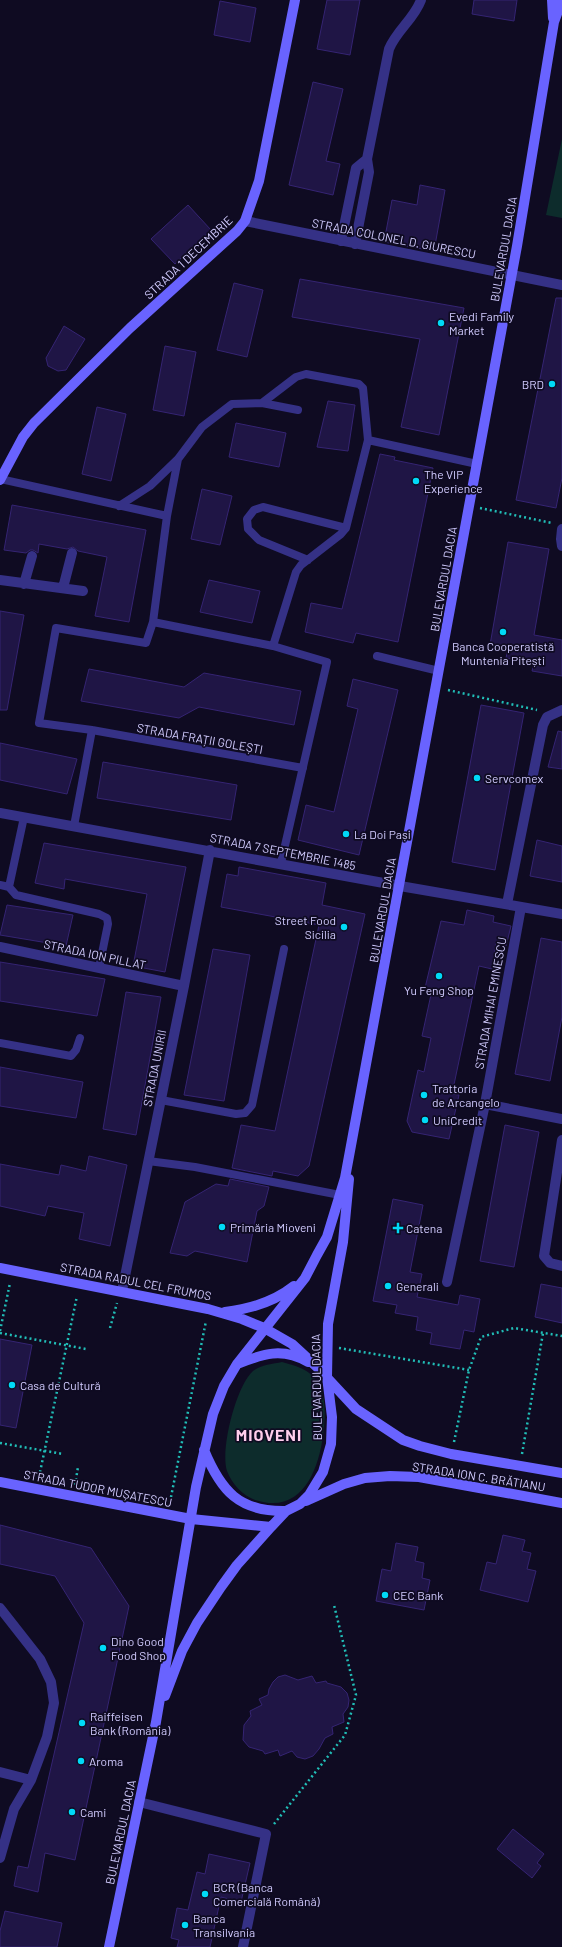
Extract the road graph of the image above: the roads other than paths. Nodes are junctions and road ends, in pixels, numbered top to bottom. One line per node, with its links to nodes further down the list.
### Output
1 (295, 0): 7 (main road, STRADA 1 DECEMBRIE)
2 (421, 0): 6 (street)
3 (552, 0): 5 (main road, BULEVARDUL DACIA)
4 (562, 0): 5 (main road, BULEVARDUL DACIA)
5 (554, 22): 10 (main road, BULEVARDUL DACIA)
6 (366, 159): 8 (street); 9 (street)
7 (245, 221): 8 (street, STRADA COLONEL D. GIURESCU); 17 (main road, STRADA 1 DECEMBRIE)
8 (341, 240): 9 (street, STRADA COLONEL D. GIURESCU)
9 (355, 244): 10 (street, STRADA COLONEL D. GIURESCU)
10 (512, 275): 11 (street, STRADA COLONEL D. GIURESCU); 16 (main road, BULEVARDUL DACIA)
11 (562, 285)
12 (262, 403): 13 (lane, STRADA FRAȚII GOLEȘTI); 14 (lane); 15 (lane, STRADA FRAȚII GOLEȘTI)
13 (298, 410)
14 (368, 440): 16 (lane); 21 (lane)
15 (178, 459): 18 (lane); 19 (lane, STRADA FRAȚII GOLEȘTI)
16 (477, 464): 33 (main road, BULEVARDUL DACIA)
17 (0, 479): 18 (lane)
18 (119, 506): 19 (lane)
19 (167, 516): 30 (lane, STRADA FRAȚII GOLEȘTI)
20 (558, 527): 22 (street)
21 (346, 528): 25 (lane); 25 (lane)
22 (562, 546)
23 (72, 553): 28 (street)
24 (32, 556): 27 (street)
25 (308, 560): 31 (lane)
26 (0, 580): 27 (street)
27 (24, 584): 28 (street)
28 (63, 588): 29 (street)
29 (83, 591)
30 (153, 622): 31 (lane); 35 (lane, STRADA FRAȚII GOLEȘTI)
31 (273, 646): 36 (lane)
32 (377, 656): 33 (lane)
33 (439, 671): 43 (main road, BULEVARDUL DACIA)
34 (557, 712): 45 (street)
35 (92, 730): 36 (lane, STRADA FRAȚII GOLEȘTI); 39 (lane)
36 (303, 768): 41 (lane)
37 (0, 813): 38 (street, STRADA 7 SEPTEMBRIE 1485)
38 (24, 817): 39 (street, STRADA 7 SEPTEMBRIE 1485); 44 (lane)
39 (74, 826): 40 (street, STRADA 7 SEPTEMBRIE 1485)
40 (210, 850): 41 (street, STRADA 7 SEPTEMBRIE 1485); 51 (street, STRADA UNIRII)
41 (281, 863): 43 (street, STRADA 7 SEPTEMBRIE 1485)
42 (0, 885): 44 (lane)
43 (400, 886): 45 (street, STRADA 7 SEPTEMBRIE 1485); 58 (main road, BULEVARDUL DACIA)
44 (9, 887): 50 (lane)
45 (507, 904): 46 (street, STRADA 7 SEPTEMBRIE 1485)
46 (521, 907): 47 (street, STRADA 7 SEPTEMBRIE 1485); 55 (street, STRADA MIHAI EMINESCU)
47 (562, 914)
48 (0, 947): 50 (street, STRADA ION PILLAT)
49 (284, 949): 54 (lane)
50 (99, 968): 51 (street, STRADA ION PILLAT)
51 (184, 986): 54 (street, STRADA UNIRII)
52 (80, 1038): 53 (lane)
53 (0, 1043)
54 (161, 1100): 59 (street, STRADA UNIRII)
55 (485, 1104): 56 (street); 64 (street, STRADA MIHAI EMINESCU)
56 (562, 1119)
57 (562, 1140): 61 (street)
58 (353, 1141): 60 (main road, BULEVARDUL DACIA); 70 (main road, BULEVARDUL DACIA)
59 (148, 1162): 60 (lane); 65 (street, STRADA UNIRII)
60 (340, 1195): 63 (main road, BULEVARDUL DACIA)
61 (562, 1266)
62 (0, 1268): 65 (main road, STRADA RADUL CEL FRUMOS)
63 (305, 1278): 66 (main road); 67 (main road, BULEVARDUL DACIA)
64 (447, 1282)
65 (122, 1291): 66 (main road, STRADA RADUL CEL FRUMOS)
66 (222, 1312): 67 (main road, STRADA RADUL CEL FRUMOS)
67 (264, 1328): 68 (main road, BULEVARDUL DACIA); 69 (main road, STRADA RADUL CEL FRUMOS)
68 (237, 1364): 69 (main road); 71 (main road, BULEVARDUL DACIA)
69 (317, 1367): 70 (main road, STRADA ION C. BRĂTIANU)
70 (327, 1377): 72 (main road, STRADA ION C. BRĂTIANU); 75 (main road, BULEVARDUL DACIA)
71 (204, 1450): 76 (main road); 77 (main road, BULEVARDUL DACIA)
72 (562, 1473)
73 (0, 1482): 77 (main road, STRADA TUDOR MUȘATESCU)
74 (562, 1503): 75 (main road, STRADA ION C. BRĂTIANU)
75 (300, 1504): 76 (main road, BULEVARDUL DACIA)
76 (286, 1511): 78 (main road, BULEVARDUL DACIA)
77 (191, 1519): 78 (main road, STRADA TUDOR MUȘATESCU); 80 (main road, BULEVARDUL DACIA)
78 (271, 1527): 80 (main road, BULEVARDUL DACIA)
79 (0, 1608): 82 (street)
80 (156, 1722): 83 (main road, BULEVARDUL DACIA)
81 (0, 1772): 82 (street)
82 (31, 1780): 84 (street)
83 (139, 1802): 85 (main road, BULEVARDUL DACIA); 86 (street)
84 (0, 1858)
85 (109, 1947)
86 (243, 1947)

